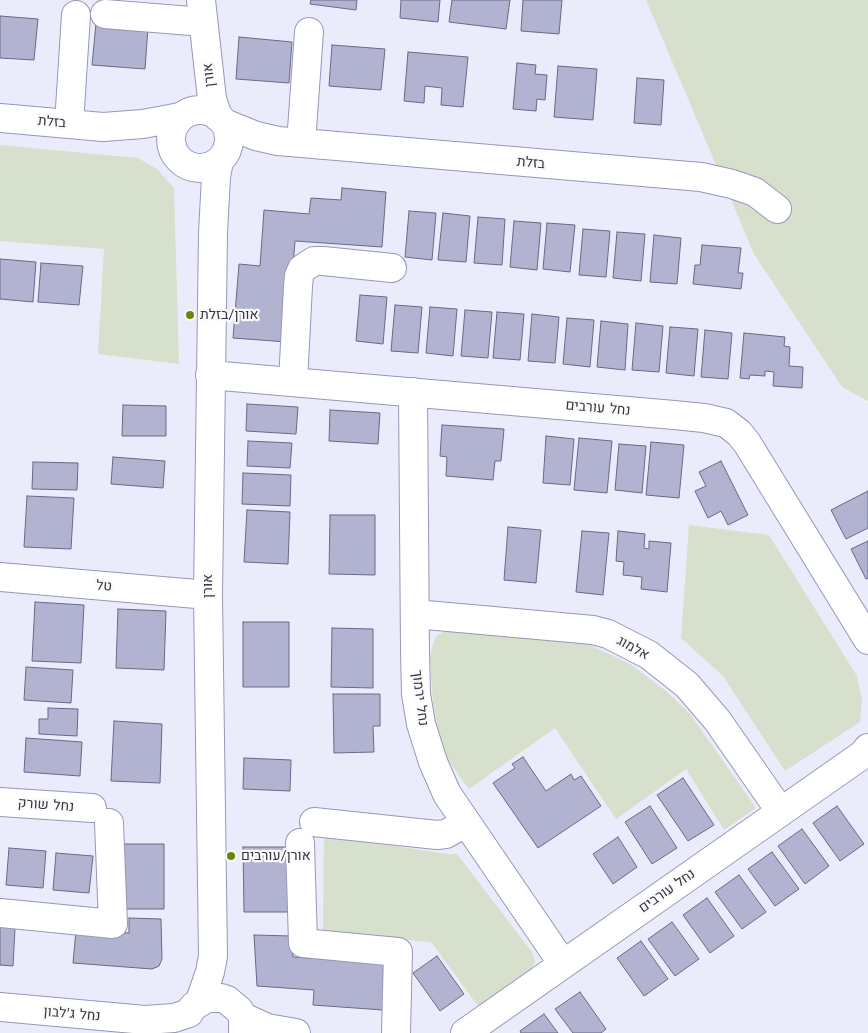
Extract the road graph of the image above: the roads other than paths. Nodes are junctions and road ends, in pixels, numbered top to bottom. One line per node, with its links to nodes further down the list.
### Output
1 (105, 14): 3 (street)
2 (76, 15): 8 (street)
3 (203, 18): 5 (street, אורן); 7 (street, אורן)
4 (309, 32): 10 (street)
5 (183, 115): 7 (street); 9 (street, בזלת); 12 (street)
6 (0, 118): 8 (street, בזלת)
7 (221, 120): 10 (street, בזלת); 11 (street)
8 (69, 124): 9 (street, בזלת)
9 (103, 127): 12 (street, בזלת)
10 (289, 142): 11 (street, בזלת); 13 (street, בזלת)
11 (222, 157): 12 (street); 14 (street, אורן)
12 (178, 158): 14 (street, אורן)
13 (777, 210)
14 (213, 233): 16 (street, אורן)
15 (392, 268): 17 (street)
16 (210, 375): 17 (street, נחל עורבים); 20 (street, אורן)
17 (293, 382): 18 (street, נחל עורבים)
18 (413, 392): 21 (street, נחל ירמוך); 22 (street, נחל עורבים)
19 (0, 577): 20 (street, טל)
20 (208, 595): 28 (street, אורן)
21 (415, 614): 25 (street, אלמוג); 26 (street, נחל ירמוך)
22 (868, 640)
23 (868, 748): 25 (street, נחל עורבים)
24 (0, 802): 27 (street, נחל שורק)
25 (781, 812): 29 (street, נחל עורבים)
26 (465, 823): 29 (street, נחל ירמוך); 35 (street)
27 (0, 913)
28 (213, 940): 31 (street, אורן); 32 (street, אורן)
29 (563, 964): 36 (street, נחל עורבים)
30 (0, 1007): 33 (street, נחל ג'לבון)
31 (240, 1018): 32 (street); 34 (street)
32 (189, 1020): 33 (street, נחל ג'לבון)
33 (47, 1022)
34 (282, 1033)
35 (396, 1033)
36 (465, 1033)

